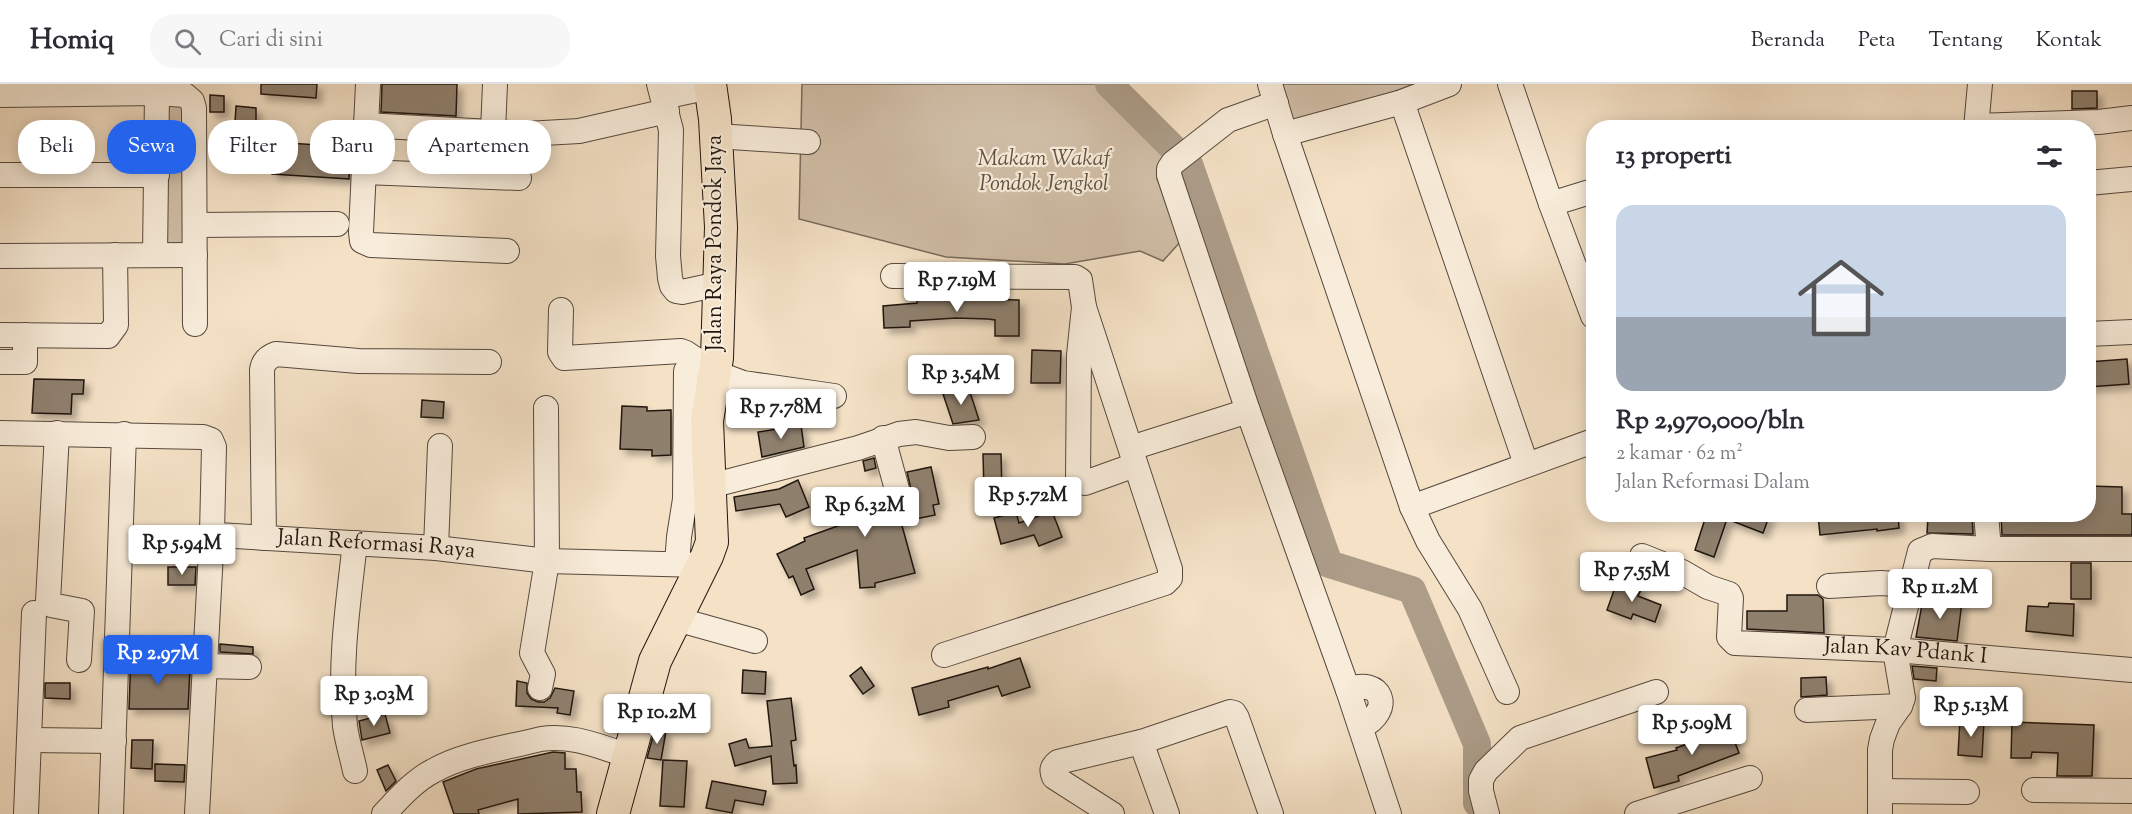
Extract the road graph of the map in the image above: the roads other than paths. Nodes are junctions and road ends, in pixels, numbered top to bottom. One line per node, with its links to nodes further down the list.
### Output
1 (368, 84): 13 (street)
2 (495, 84): 14 (street)
3 (1449, 84): 11 (street)
4 (1510, 84): 29 (street)
5 (1980, 84): 15 (street)
6 (710, 86): 10 (street); 19 (main road, Jalan Raya Pondok Jaya)
7 (148, 90): 9 (street); 24 (street); 31 (street)
8 (1273, 93): 18 (street); 52 (street)
9 (0, 95)
10 (663, 97): 17 (street); 38 (street)
11 (1402, 102): 18 (street); 61 (street)
12 (2132, 118): 16 (street)
13 (365, 120)
14 (493, 120)
15 (1977, 120)
16 (2096, 122)
17 (551, 133)
18 (1285, 134): 64 (street)
19 (716, 136): 20 (street); 38 (main road, Jalan Raya Pondok Jaya)
20 (807, 142)
21 (395, 173): 25 (street)
22 (364, 174): 32 (street)
23 (0, 175): 24 (street)
24 (156, 175): 34 (street)
25 (519, 178)
26 (2132, 179): 27 (street)
27 (2096, 182)
28 (1586, 193): 29 (street)
29 (1551, 204): 39 (street)
30 (337, 224): 31 (street)
31 (195, 225): 35 (street)
32 (507, 251)
33 (115, 255): 34 (street); 36 (street); 46 (street)
34 (155, 255): 35 (street)
35 (195, 255): 42 (street)
36 (0, 256)
37 (893, 276): 40 (street)
38 (719, 284): 49 (main road, Jalan Raya Pondok Jaya)
39 (1586, 296)
40 (1084, 307): 60 (street); 60 (street)
41 (561, 310): 49 (street)
42 (195, 324)
43 (2132, 332): 44 (street)
44 (2096, 334)
45 (0, 335): 46 (street)
46 (25, 335): 47 (street)
47 (0, 362)
48 (489, 362): 67 (street)
49 (706, 366): 50 (street); 62 (main road, Jalan Raya Pondok Jaya); 74 (street)
50 (834, 396)
51 (546, 408): 73 (street)
52 (1248, 411): 60 (street); 109 (street)
53 (0, 433): 54 (street)
54 (57, 433): 55 (street); 82 (street)
55 (124, 434): 66 (street); 92 (street)
56 (973, 437): 57 (street)
57 (883, 438): 62 (street); 63 (street)
58 (1586, 443): 61 (street)
59 (440, 446): 69 (street)
60 (1133, 456): 81 (street)
61 (1526, 464): 64 (street)
62 (710, 486): 74 (main road, Jalan Raya Pondok Jaya)
63 (901, 504)
64 (1412, 507): 87 (street)
65 (1987, 522): 70 (street)
66 (212, 533): 67 (street, Jalan Reformasi Raya); 83 (street)
67 (264, 538): 68 (street, Jalan Reformasi Raya)
68 (355, 543): 69 (street, Jalan Reformasi Raya); 95 (street)
69 (436, 548): 73 (street, Jalan Reformasi Raya)
70 (1989, 549): 71 (street); 75 (street)
71 (2132, 549)
72 (1642, 556): 80 (street, Jalan Kav Pdank I)
73 (547, 561): 74 (street, Jalan Reformasi Raya); 86 (street)
74 (695, 562): 78 (main road, Jalan Raya Pondok Jaya)
75 (1911, 585): 76 (street); 80 (street)
76 (1829, 586)
77 (34, 613): 91 (street)
78 (676, 619): 79 (street); 94 (main road, Jalan Raya Pondok Jaya)
79 (755, 641)
80 (1895, 650): 85 (street, Jalan Kav Pdank I); 89 (street)
81 (944, 655)
82 (79, 660)
83 (204, 666): 84 (street); 104 (street)
84 (249, 668)
85 (2132, 670)
86 (540, 688)
87 (1507, 692)
88 (1656, 692): 110 (street)
89 (1900, 706): 90 (street); 100 (street)
90 (1807, 710)
91 (30, 740): 92 (street); 102 (street)
92 (114, 741): 103 (street)
93 (1141, 741): 106 (street); 107 (street); 108 (street)
94 (629, 756): 101 (main road, Jalan Raya Pondok Jaya); 105 (street)
95 (355, 771)
96 (1750, 778): 111 (street)
97 (2034, 790): 98 (street)
98 (2132, 791)
99 (1968, 792): 100 (street)
100 (1880, 802)
101 (618, 813)
102 (26, 814)
103 (111, 814)
104 (197, 814)
105 (384, 814)
106 (1112, 814)
107 (1167, 814)
108 (1271, 814)
109 (1389, 814)
110 (1487, 814)
111 (1637, 814)

